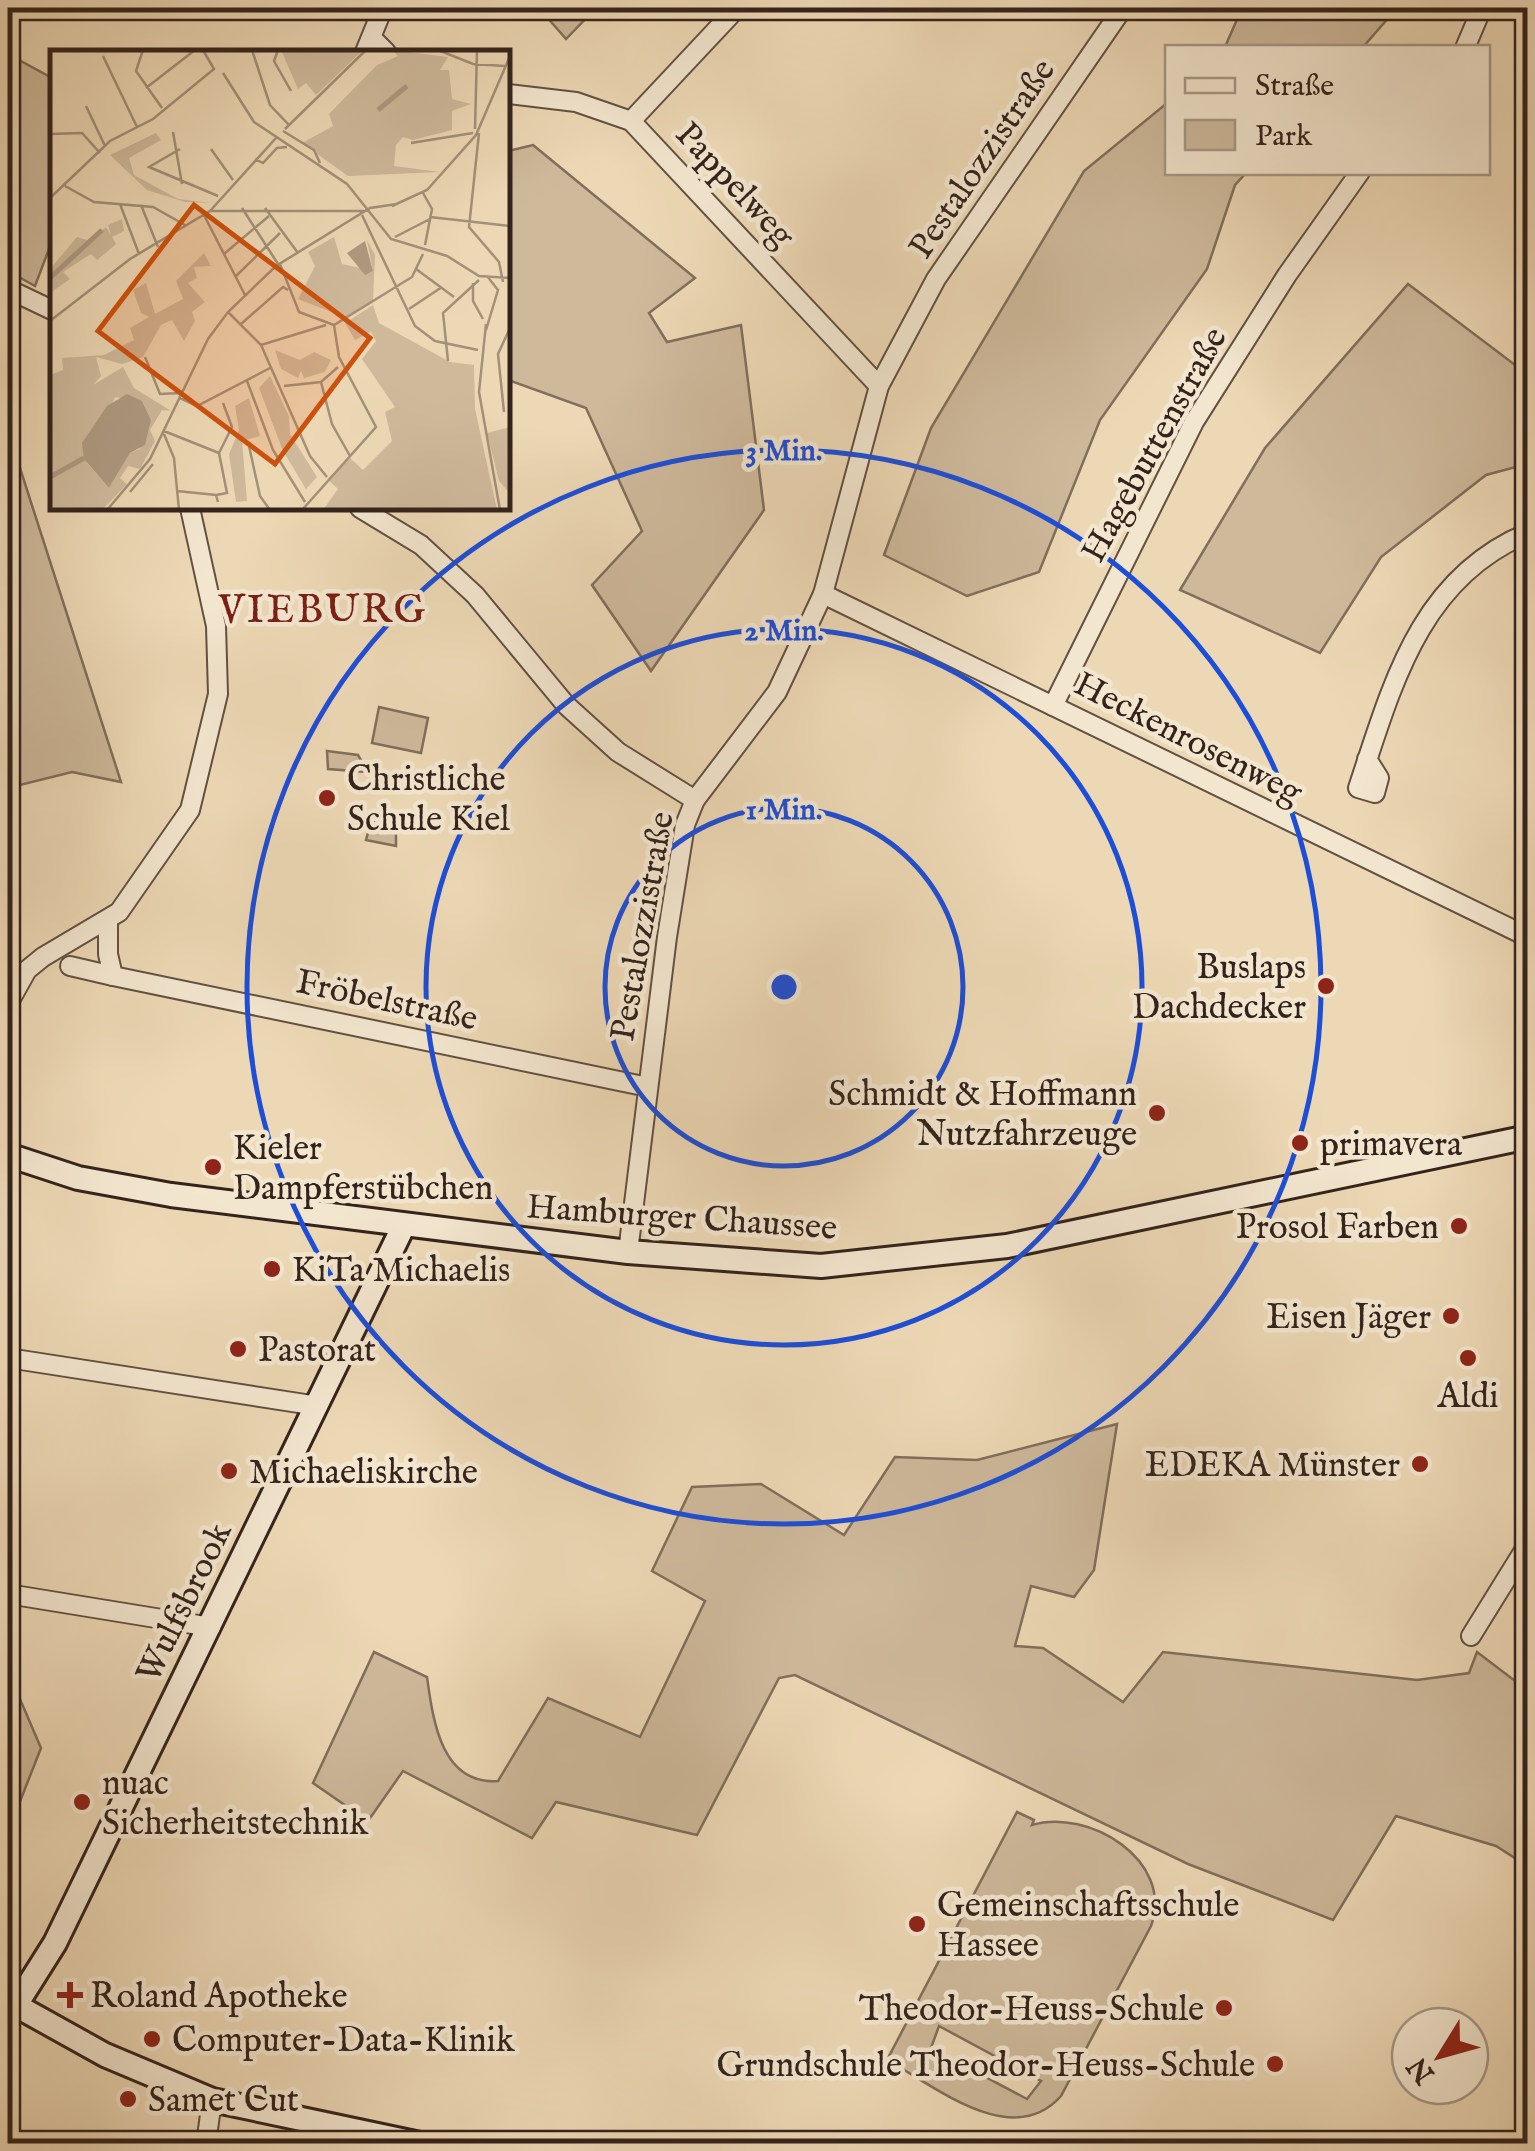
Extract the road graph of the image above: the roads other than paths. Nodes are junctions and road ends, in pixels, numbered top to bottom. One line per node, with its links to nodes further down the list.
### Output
1 (383, 8): 5 (street)
2 (737, 8): 8 (street)
3 (1123, 8): 12 (street, Pestalozzistraße)
4 (1482, 8): 6 (street)
5 (369, 45)
6 (1466, 45)
7 (510, 94): 8 (street, Pappelweg)
8 (630, 121): 12 (street, Pappelweg)
9 (1358, 175): 17 (street, Hagebuttenstraße)
10 (8, 288): 11 (street)
11 (50, 309)
12 (879, 386): 16 (street, Pestalozzistraße)
13 (190, 510): 20 (street)
14 (363, 510): 19 (street)
15 (1528, 533): 18 (street)
16 (823, 594): 17 (street, Heckenrosenweg); 19 (street, Pestalozzistraße)
17 (1054, 706): 21 (street, Heckenrosenweg)
18 (1367, 759)
19 (695, 800): 25 (street, Pestalozzistraße)
20 (108, 921): 23 (street); 24 (street)
21 (1528, 937)
22 (70, 966): 23 (street, Fröbelstraße)
23 (114, 976): 25 (street, Fröbelstraße)
24 (8, 1004)
25 (648, 1087): 29 (street, Pestalozzistraße)
26 (1528, 1137): 29 (main road, Hamburger Chaussee)
27 (8, 1155): 28 (main road, Hamburger Chaussee)
28 (404, 1225): 29 (main road, Hamburger Chaussee); 31 (main road, Wulfsbrook)
29 (628, 1252)
30 (8, 1358): 31 (street)
31 (318, 1406): 34 (main road, Wulfsbrook)
32 (1528, 1544): 35 (street)
33 (8, 1594): 34 (street)
34 (211, 1626): 36 (main road, Wulfsbrook)
35 (1471, 1636)
36 (12, 2003): 37 (main road)
37 (212, 2100): 38 (street); 39 (main road)
38 (206, 2144)
39 (420, 2144)

